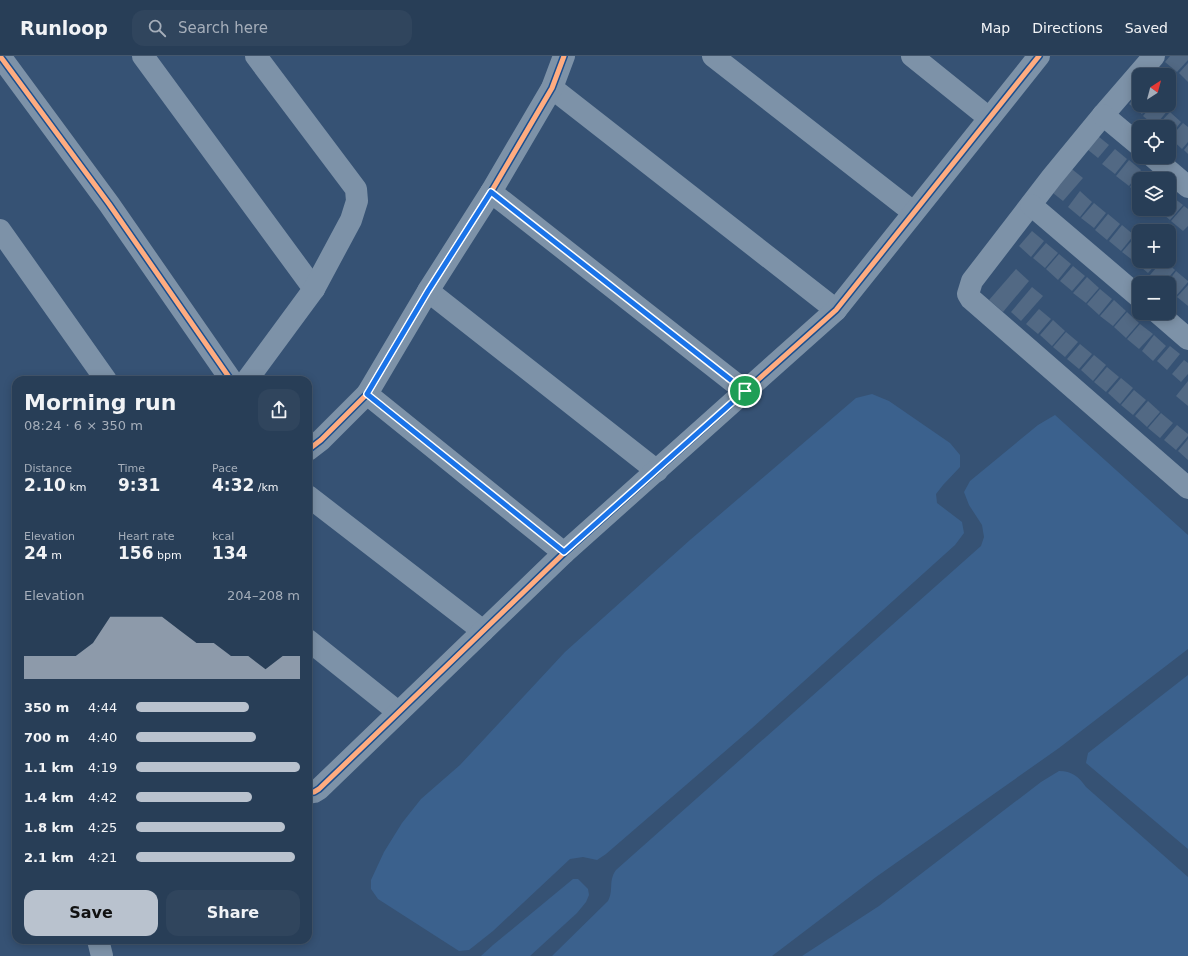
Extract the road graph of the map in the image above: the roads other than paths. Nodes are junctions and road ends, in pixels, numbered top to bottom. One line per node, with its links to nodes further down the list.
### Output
1 (0, 56): 26 (street)
2 (143, 56): 19 (street)
3 (256, 56): 19 (street)
4 (564, 56): 9 (street)
5 (713, 56): 17 (street)
6 (912, 56): 11 (street)
7 (1039, 56): 11 (street)
8 (1154, 56): 10 (street)
9 (552, 88): 15 (street); 22 (street)
10 (1103, 114): 12 (street); 16 (street)
11 (989, 118): 17 (street)
12 (1132, 139)
13 (1161, 164): 14 (street)
14 (1188, 187)
15 (491, 192): 20 (street); 28 (street)
16 (1031, 205): 21 (street); 32 (street)
17 (913, 212): 22 (street)
18 (0, 230): 25 (street)
19 (314, 289): 27 (street)
20 (428, 291): 29 (street); 31 (street)
21 (1132, 291)
22 (836, 310): 28 (street)
23 (1166, 320): 24 (street)
24 (1188, 339)
25 (103, 376)
26 (228, 376)
27 (250, 376)
28 (745, 391): 31 (street)
29 (367, 394): 30 (street); 34 (street)
30 (312, 447)
31 (657, 471): 34 (street)
32 (1188, 488)
33 (312, 499): 35 (street)
34 (564, 552): 35 (street)
35 (483, 631): 37 (street)
36 (312, 643): 37 (street)
37 (398, 712): 38 (street)
38 (312, 792)
39 (99, 944): 40 (street)
40 (102, 956)

